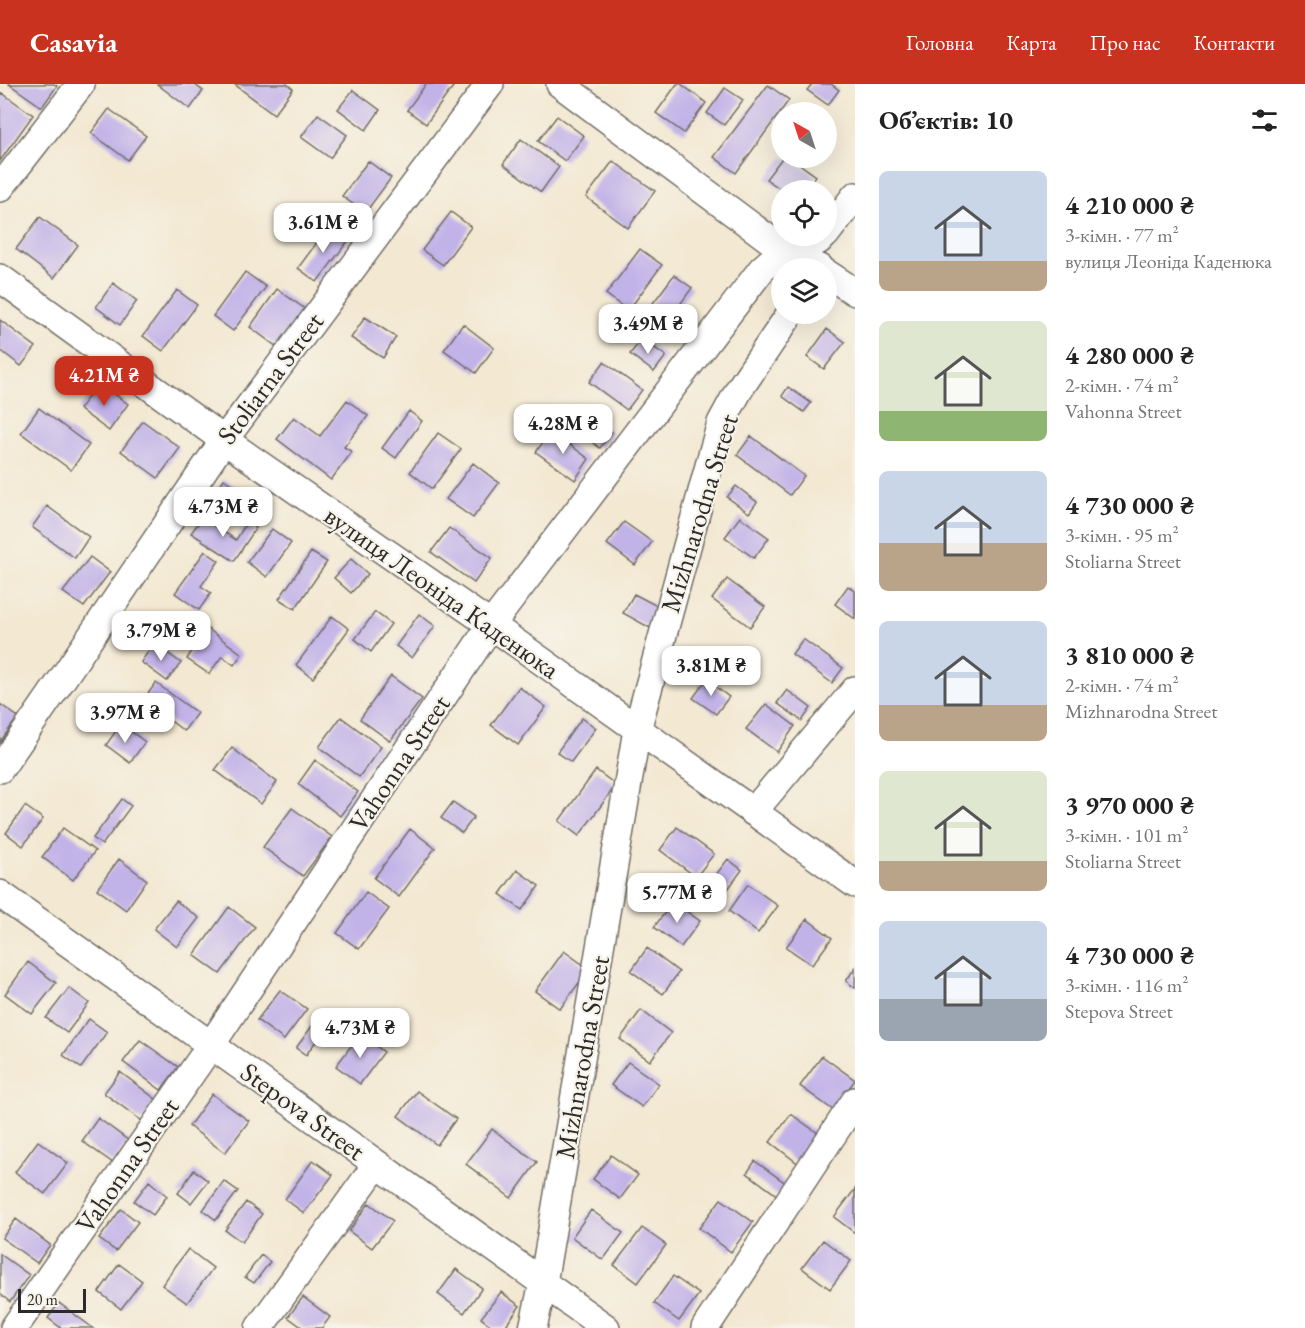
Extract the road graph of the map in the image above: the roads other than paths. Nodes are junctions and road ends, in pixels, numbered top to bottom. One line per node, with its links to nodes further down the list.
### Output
1 (81, 84): 4 (street)
2 (490, 84): 14 (street, Stoliarna Street)
3 (560, 84): 8 (street)
4 (0, 188)
5 (855, 196): 6 (street, Vahonna Street)
6 (837, 219)
7 (807, 246): 8 (street, Vahonna Street)
8 (789, 254): 9 (street); 15 (street, Vahonna Street)
9 (798, 258)
10 (0, 278): 14 (street, вулиця Леоніда Каденюка)
11 (837, 280): 12 (street)
12 (855, 292)
13 (783, 324): 17 (street, Mizhnarodna Street)
14 (224, 440): 15 (street, вулиця Леоніда Каденюка); 18 (street, Stoliarna Street)
15 (491, 626): 17 (street, вулиця Леоніда Каденюка); 22 (street, Vahonna Street)
16 (855, 690): 19 (street)
17 (637, 730): 19 (street, вулиця Леоніда Каденюка); 25 (street, Mizhnarodna Street)
18 (0, 769)
19 (753, 812): 20 (street, вулиця Леоніда Каденюка)
20 (855, 884)
21 (0, 894): 22 (street, Stepova Street)
22 (211, 1045): 24 (street, Stepova Street); 26 (street, Vahonna Street)
23 (855, 1101): 30 (street)
24 (377, 1164): 25 (street, Stepova Street); 27 (street)
25 (543, 1283): 28 (street, Mizhnarodna Street); 29 (street, Stepova Street)
26 (14, 1328)
27 (259, 1328)
28 (533, 1328)
29 (606, 1328)
30 (705, 1328)

